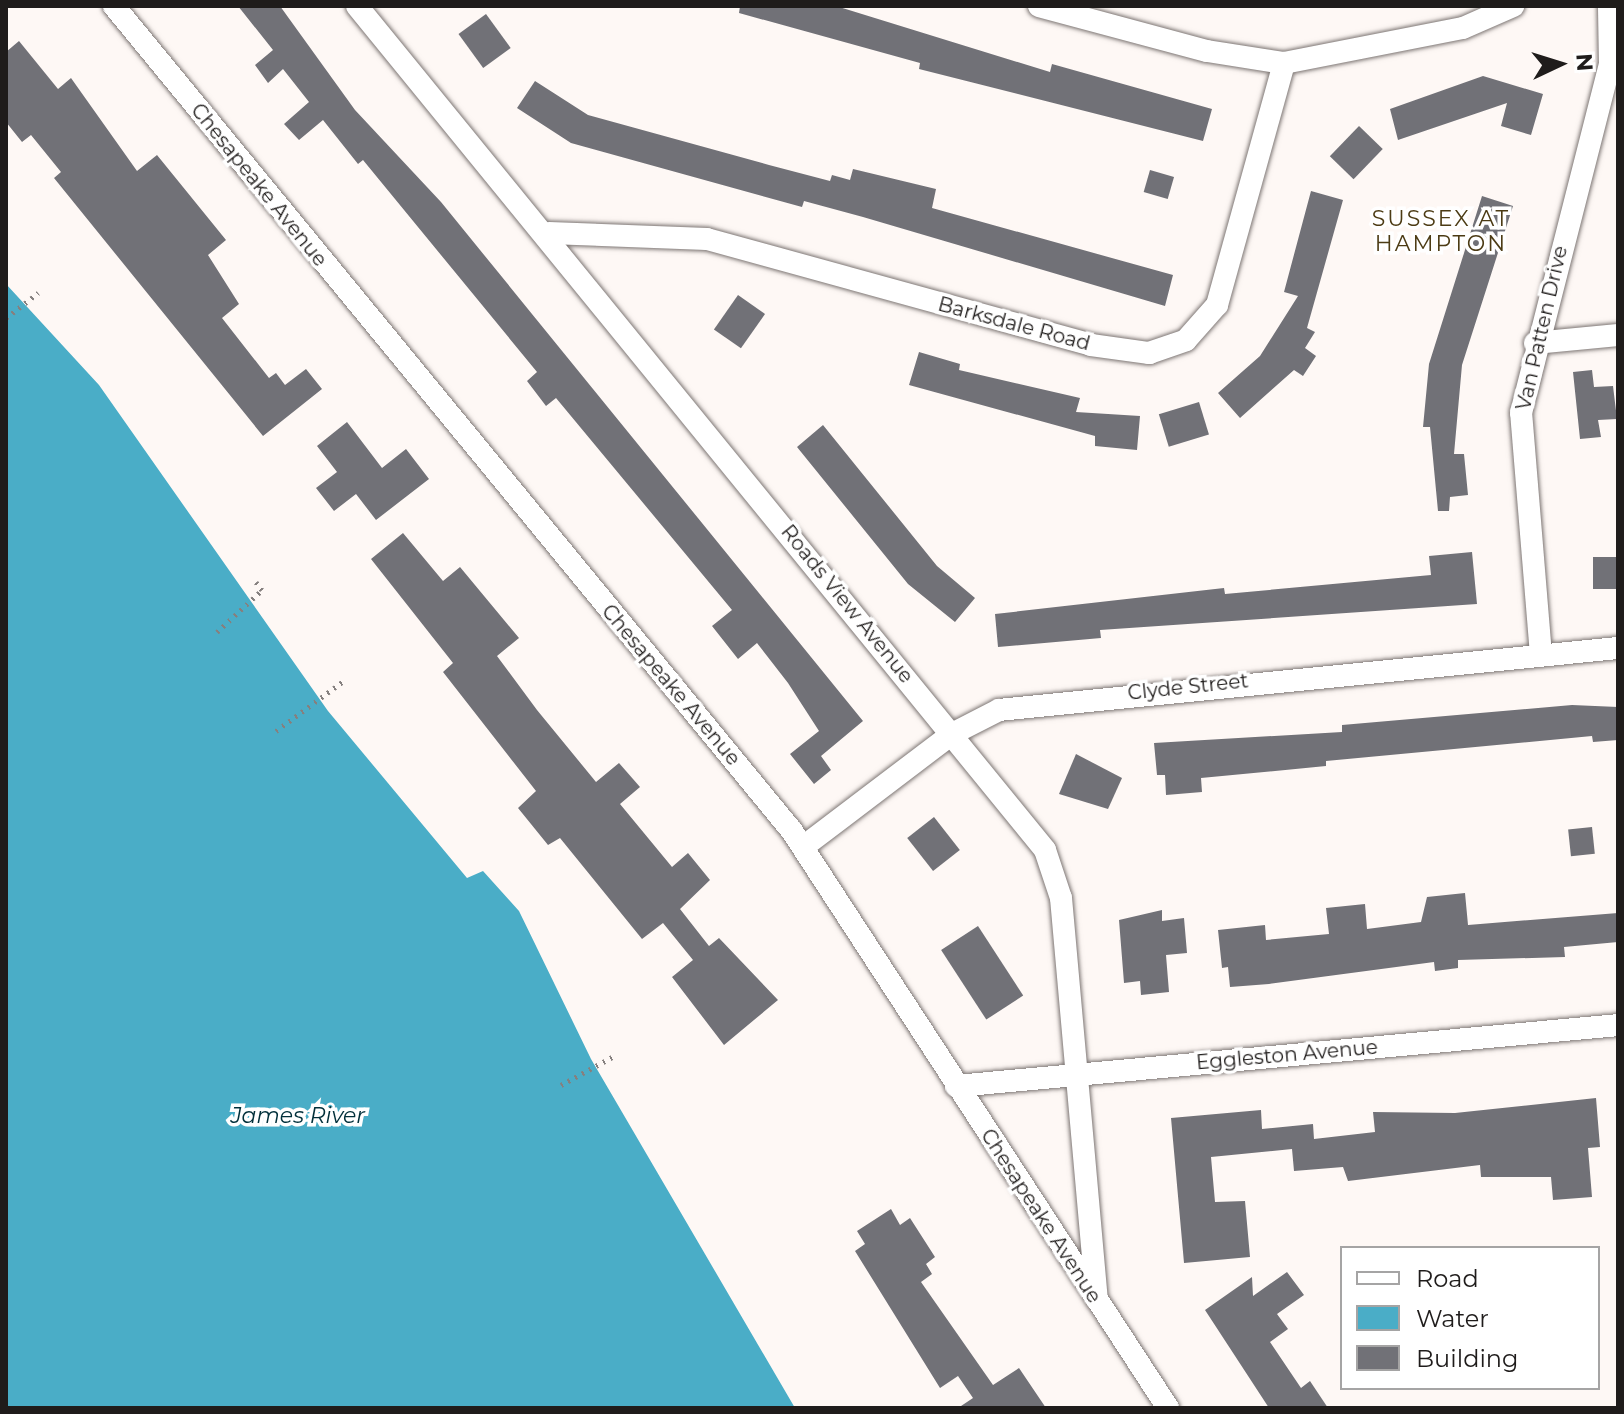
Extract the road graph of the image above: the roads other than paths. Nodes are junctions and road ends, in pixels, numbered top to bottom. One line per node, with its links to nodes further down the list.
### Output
1 (114, 6): 13 (street, Chesapeake Avenue)
2 (357, 6): 7 (street, Roads View Avenue)
3 (1039, 6): 6 (street)
4 (1513, 6): 6 (street)
5 (1609, 6): 9 (street, Van Patten Drive)
6 (1284, 63): 7 (street, Barksdale Road)
7 (549, 233): 12 (street, Roads View Avenue)
8 (1618, 335): 9 (street)
9 (1535, 343): 11 (street, Van Patten Drive)
10 (1618, 648): 11 (street, Clyde Street)
11 (1541, 655): 12 (street, Clyde Street)
12 (952, 734): 13 (street, Clyde Street); 15 (street, Roads View Avenue)
13 (803, 847): 16 (street, Chesapeake Avenue)
14 (1618, 1025): 15 (street, Eggleston Avenue)
15 (1078, 1075): 16 (street, Eggleston Avenue); 17 (street, Roads View Avenue)
16 (956, 1086): 17 (street, Chesapeake Avenue)
17 (1098, 1302): 18 (street, Chesapeake Avenue)
18 (1168, 1408)

